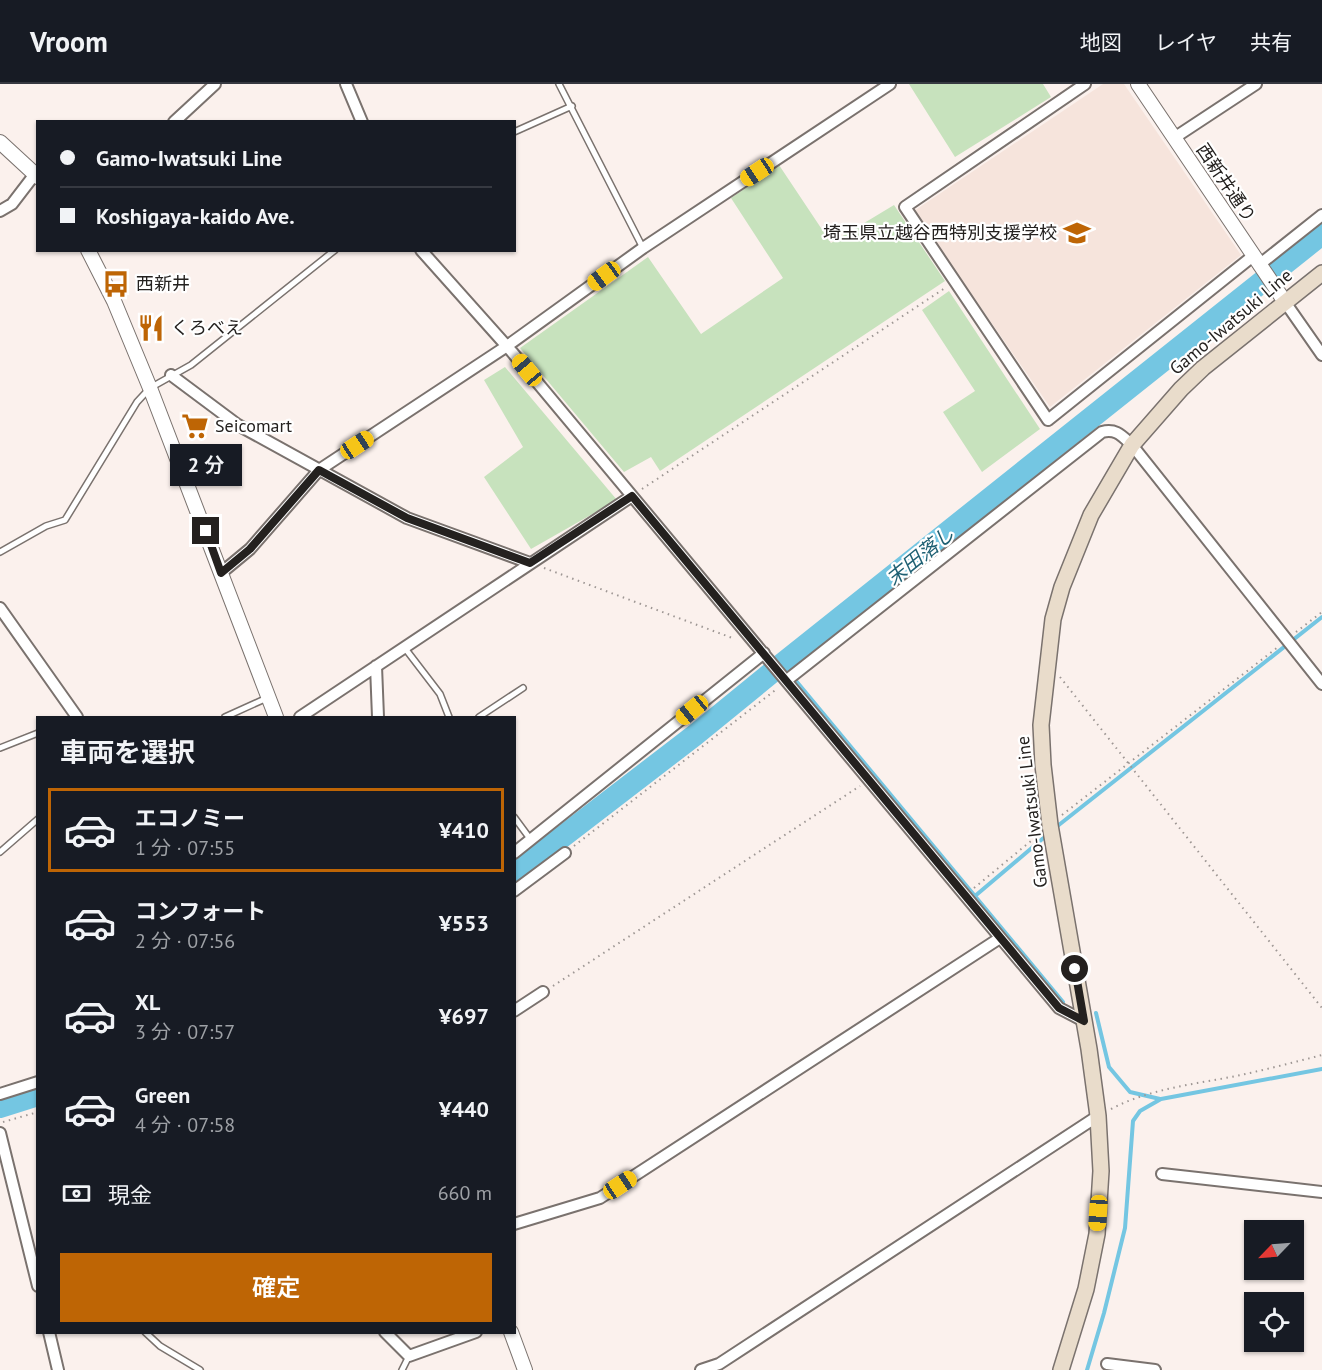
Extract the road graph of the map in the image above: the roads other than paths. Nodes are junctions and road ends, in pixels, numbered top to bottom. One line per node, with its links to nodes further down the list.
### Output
1 (215, 84): 9 (street)
2 (346, 84): 10 (street)
3 (559, 84): 8 (lane)
4 (890, 84): 17 (street)
5 (1085, 84): 21 (street)
6 (1138, 84): 12 (street, 西新井通り)
7 (1256, 84): 12 (street)
8 (572, 106): 11 (lane); 17 (lane)
9 (176, 120)
10 (361, 120)
11 (516, 131)
12 (1174, 138): 21 (street, 西新井通り)
13 (0, 142): 14 (street)
14 (36, 176): 15 (street)
15 (0, 211)
16 (1322, 215): 21 (street)
17 (643, 248): 24 (street)
18 (89, 252): 27 (street)
19 (332, 252): 26 (lane)
20 (423, 252): 24 (street)
21 (1256, 260): 23 (street, 西新井通り)
22 (1322, 273): 23 (main road, Gamo-Iwatsuki Line)
23 (1285, 302): 25 (street); 28 (main road, Gamo-Iwatsuki Line)
24 (507, 346): 29 (street); 30 (street)
25 (1322, 355)
26 (171, 375): 27 (lane); 29 (street)
27 (150, 388): 31 (lane); 33 (street)
28 (1132, 446): 38 (street); 39 (street); 61 (main road, Gamo-Iwatsuki Line)
29 (319, 470): 32 (street); 33 (street)
30 (632, 496): 32 (street); 36 (street)
31 (0, 552)
32 (530, 563): 35 (street)
33 (221, 573): 41 (street)
34 (0, 608): 42 (street)
35 (404, 647): 37 (street); 47 (lane)
36 (764, 653): 38 (street); 53 (street)
37 (376, 666): 45 (street); 46 (street)
38 (787, 680): 58 (street)
39 (1322, 684)
40 (523, 688): 48 (lane)
41 (269, 697): 43 (lane); 44 (street)
42 (76, 716)
43 (227, 716)
44 (276, 716)
45 (301, 716)
46 (378, 716)
47 (449, 716)
48 (481, 716)
49 (36, 734): 50 (lane)
50 (0, 748)
51 (516, 820): 53 (lane)
52 (36, 821): 55 (lane)
53 (531, 840): 54 (street)
54 (516, 851)
55 (0, 852)
56 (565, 853): 57 (street)
57 (516, 890)
58 (1000, 938): 61 (street); 68 (street)
59 (543, 992): 60 (street)
60 (516, 1010)
61 (1084, 1021): 64 (main road, Gamo-Iwatsuki Line)
62 (36, 1083): 63 (street)
63 (0, 1094)
64 (1098, 1116): 81 (street); 82 (main road, Gamo-Iwatsuki Line)
65 (0, 1133): 69 (street)
66 (1162, 1174): 67 (street)
67 (1322, 1192)
68 (516, 1223)
69 (36, 1278)
70 (49, 1334): 77 (street)
71 (147, 1334): 78 (lane)
72 (387, 1334): 75 (street)
73 (470, 1334): 75 (street)
74 (513, 1334): 80 (street)
75 (408, 1356): 79 (lane)
76 (1107, 1364): 83 (street)
77 (58, 1370)
78 (200, 1370)
79 (402, 1370)
80 (525, 1370)
81 (701, 1370)
82 (1061, 1370)
83 (1155, 1370)

